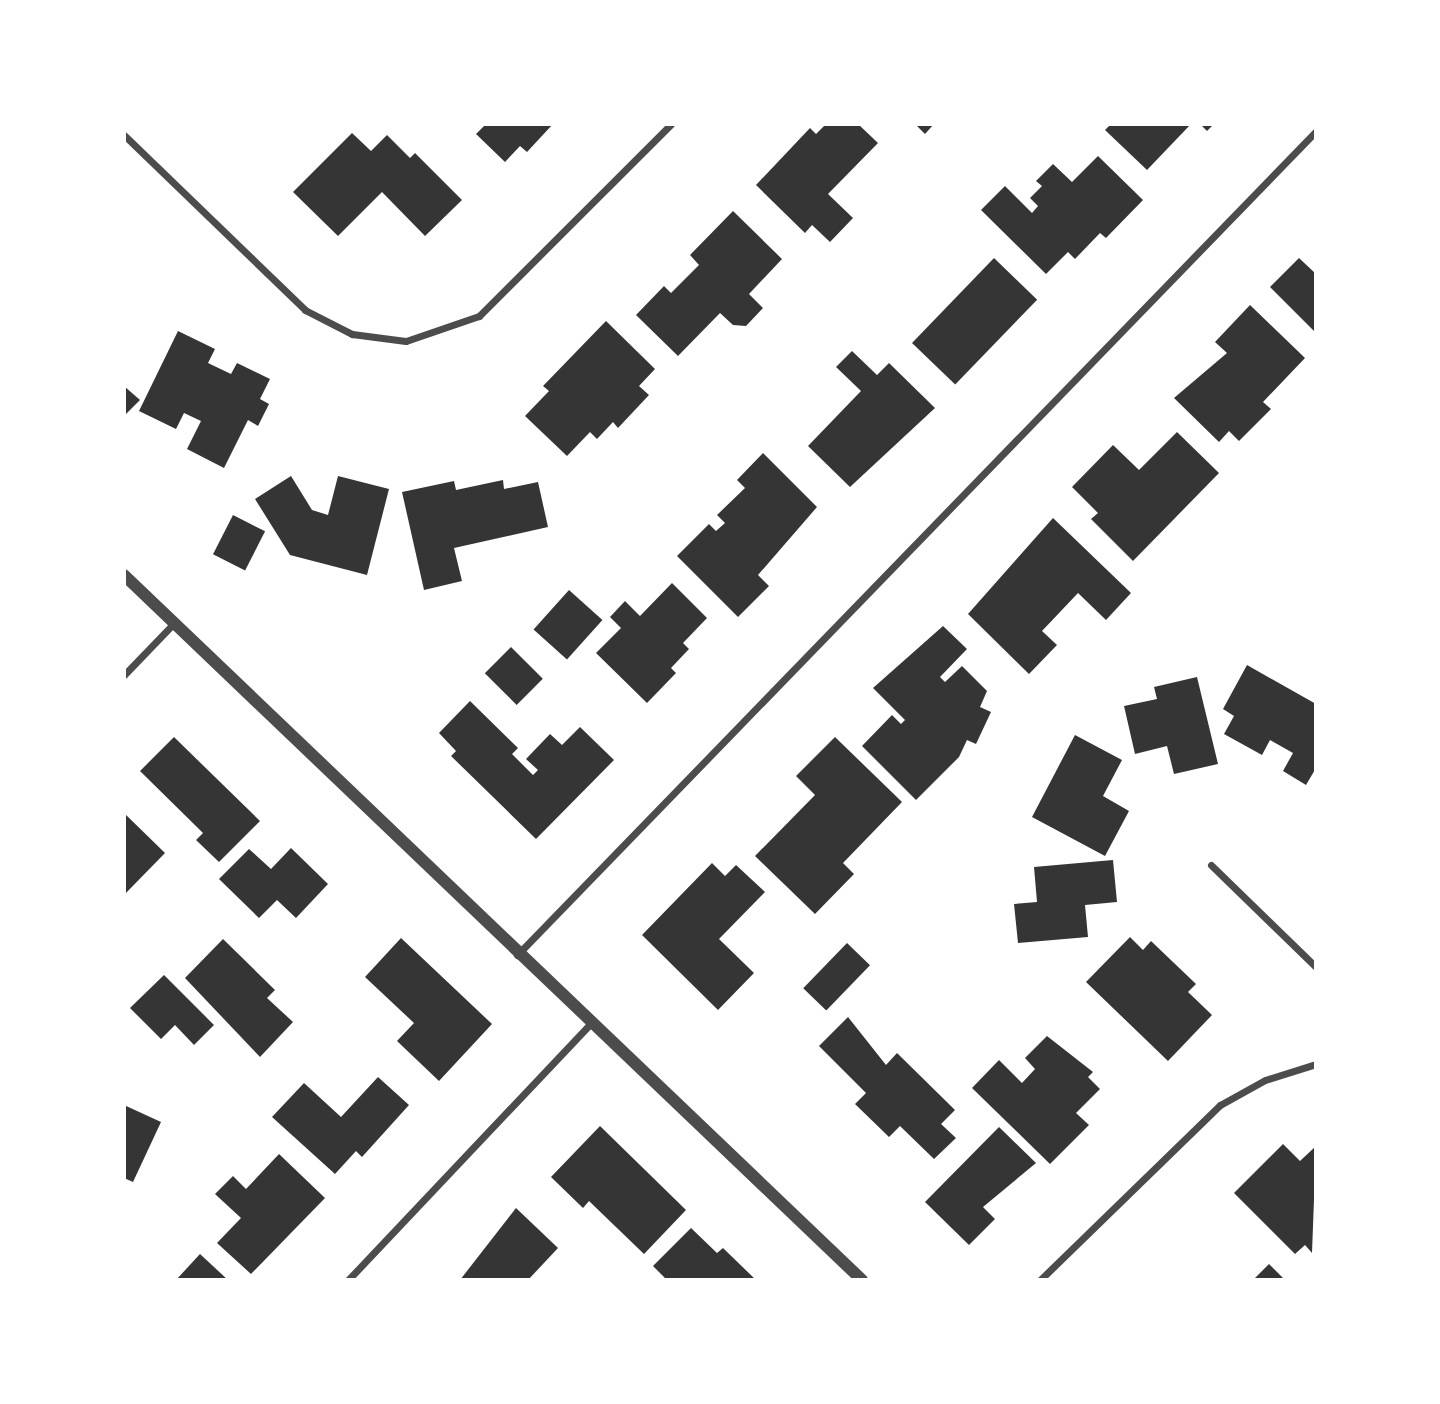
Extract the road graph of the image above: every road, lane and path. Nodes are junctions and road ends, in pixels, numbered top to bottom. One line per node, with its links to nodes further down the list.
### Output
1 (671, 124): 3 (street)
2 (1316, 131): 8 (street)
3 (124, 135)
4 (124, 575): 5 (street)
5 (174, 623): 6 (street); 8 (street)
6 (124, 675)
7 (1211, 865): 9 (street)
8 (517, 955): 10 (street)
9 (1316, 967)
10 (589, 1025): 12 (street); 13 (street)
11 (1316, 1064): 14 (street)
12 (348, 1280)
13 (862, 1280)
14 (1040, 1280)

